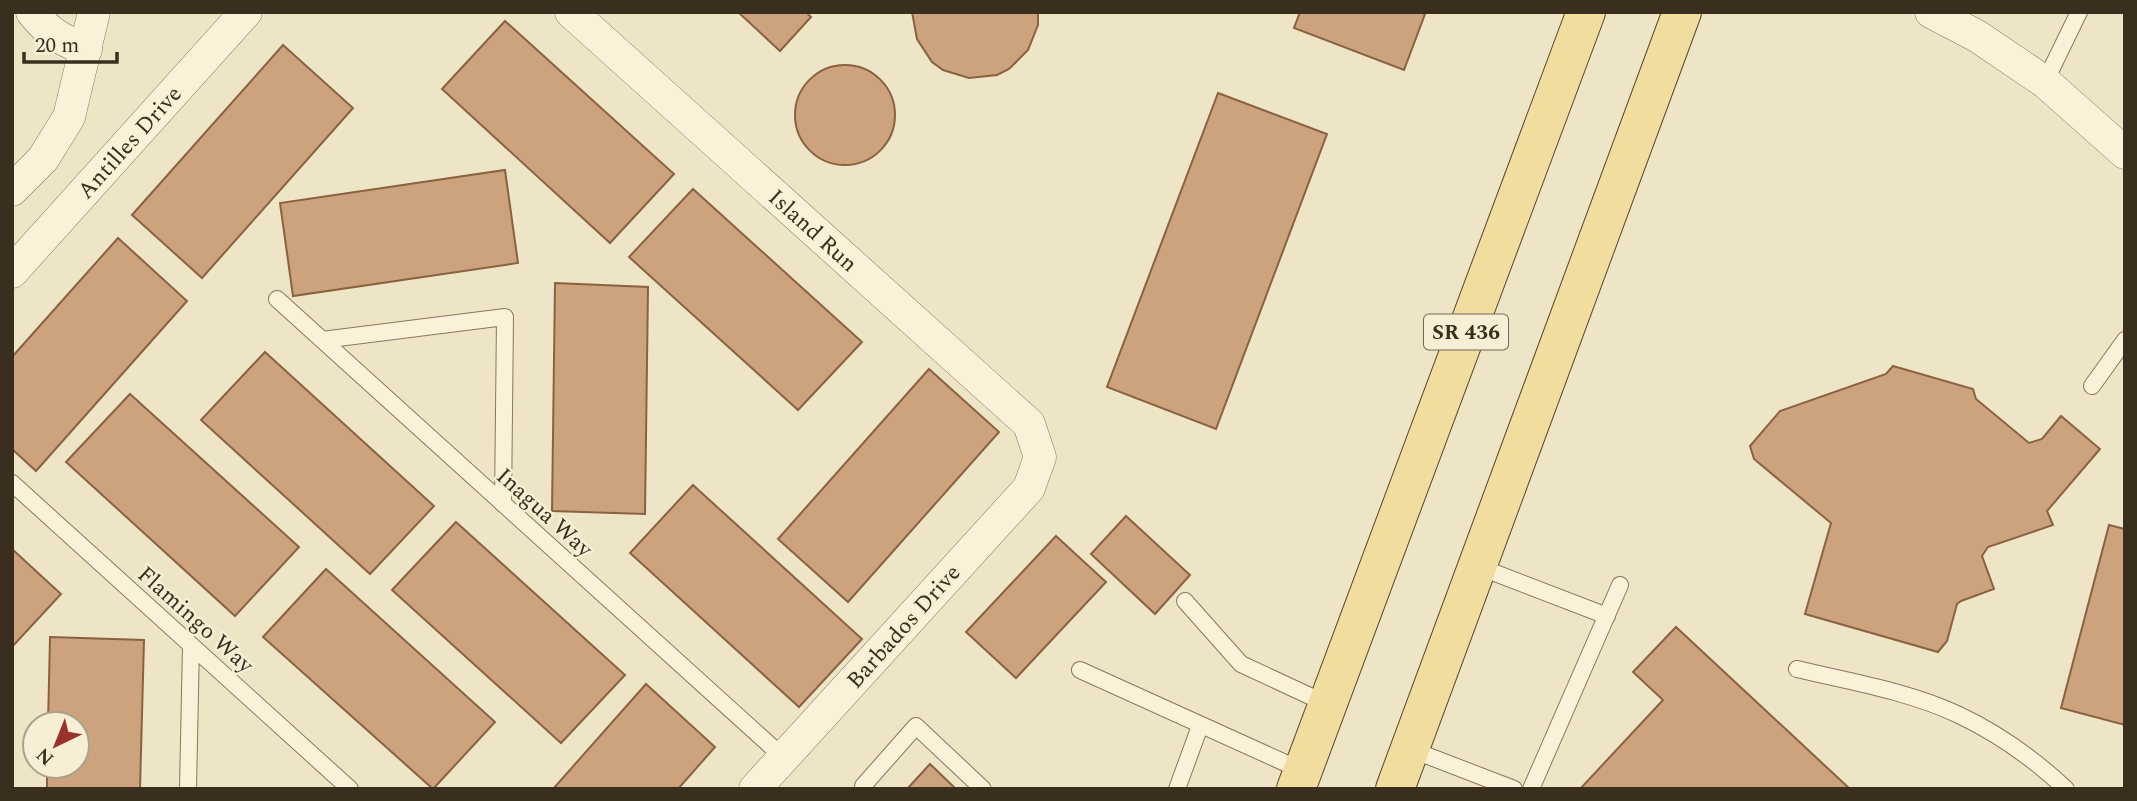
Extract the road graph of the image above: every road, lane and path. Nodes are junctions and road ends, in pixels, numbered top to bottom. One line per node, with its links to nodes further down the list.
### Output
1 (32, 12): 10 (street)
2 (94, 12): 10 (street)
3 (246, 12): 15 (street, Antilles Drive)
4 (570, 12): 20 (street, Island Run)
5 (1586, 12): 30 (main road, SR 436)
6 (1657, 12): 12 (main road)
7 (1682, 12): 12 (main road)
8 (1931, 12): 11 (street)
9 (2080, 12): 11 (lane)
10 (86, 49): 14 (street)
11 (2045, 82): 13 (street)
12 (1648, 104): 23 (main road)
13 (2125, 153)
14 (12, 190)
15 (12, 272)
16 (277, 299): 17 (lane, Inagua Way)
17 (322, 340): 22 (lane, Inagua Way); 22 (lane)
18 (2125, 340): 19 (lane)
19 (2092, 386)
20 (1040, 457): 33 (street, Barbados Drive)
21 (12, 483): 27 (lane, Flamingo Way)
22 (503, 504): 33 (lane, Inagua Way)
23 (1477, 566): 26 (lane); 32 (main road)
24 (1620, 585): 26 (lane)
25 (1185, 601): 30 (lane)
26 (1606, 616): 43 (lane)
27 (191, 645): 36 (lane); 37 (lane, Flamingo Way)
28 (1797, 669): 44 (lane)
29 (1080, 670): 31 (lane)
30 (1327, 704): 34 (main road, SR 436)
31 (1200, 726): 34 (lane); 40 (lane)
32 (1409, 749): 41 (main road); 42 (lane)
33 (783, 757): 38 (street, Barbados Drive)
34 (1299, 780)
35 (863, 786): 39 (lane)
36 (188, 789)
37 (350, 789)
38 (755, 789)
39 (983, 789)
40 (1177, 789)
41 (1395, 789)
42 (1514, 789)
43 (1531, 789)
44 (2066, 789)

